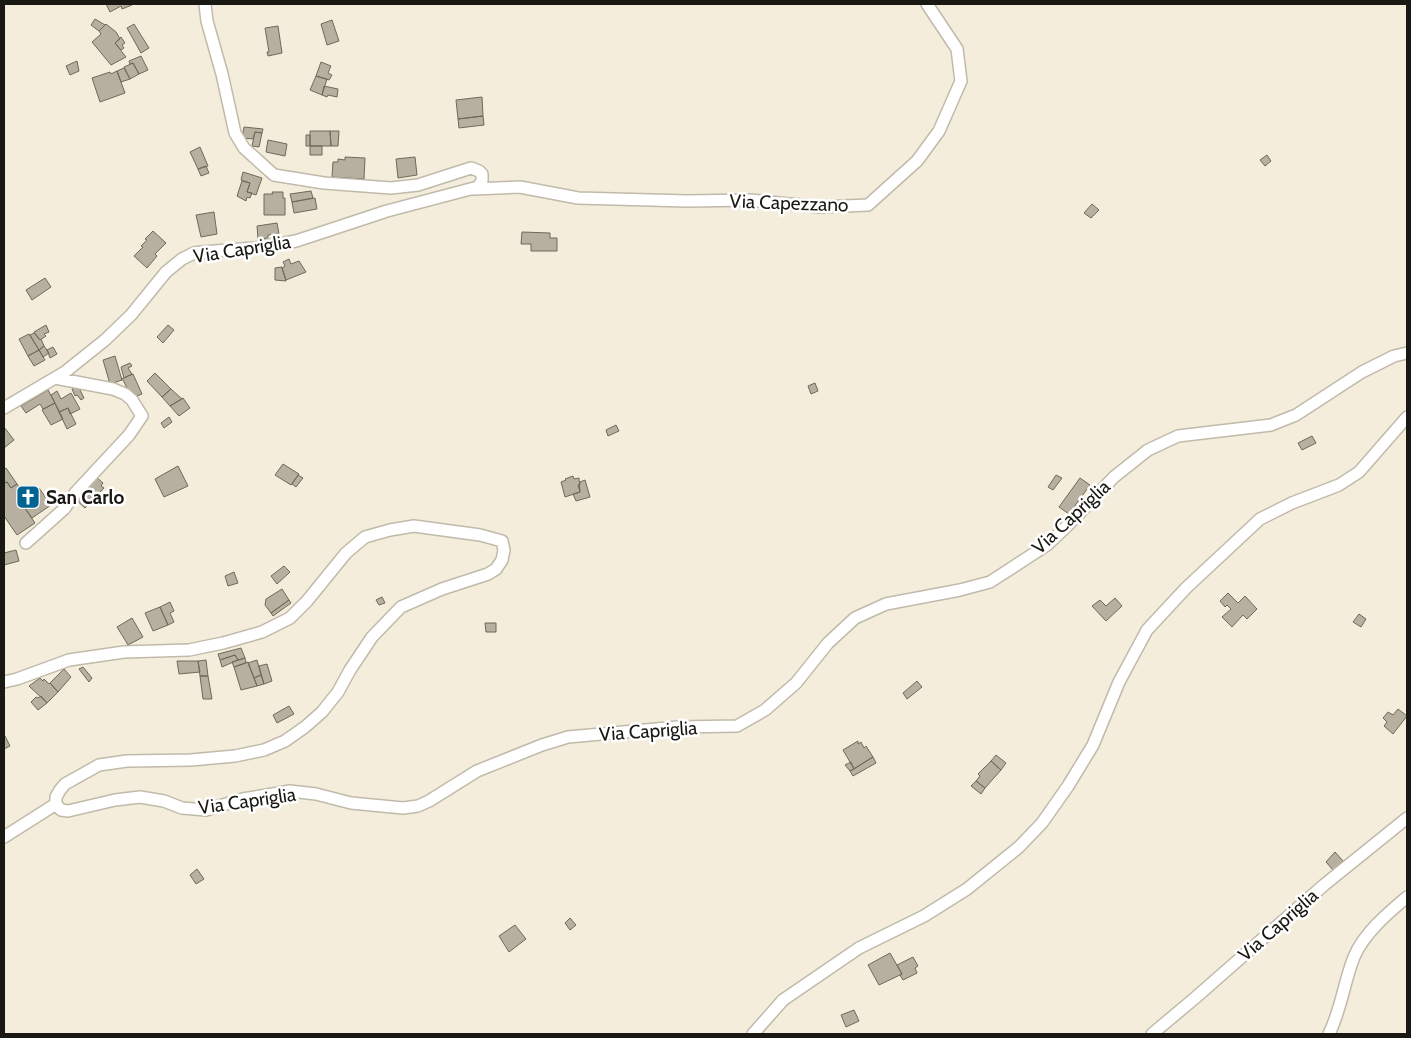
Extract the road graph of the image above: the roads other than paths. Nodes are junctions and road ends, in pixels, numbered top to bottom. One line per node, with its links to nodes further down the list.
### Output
1 (205, 4): 3 (street)
2 (927, 4): 3 (street, Via Capezzano)
3 (469, 190): 5 (street, Via Capriglia)
4 (1407, 353): 10 (street, Via Capriglia)
5 (55, 378): 6 (street, Via Capriglia); 8 (street)
6 (4, 408)
7 (1407, 417): 14 (street)
8 (26, 543)
9 (4, 682): 10 (street)
10 (56, 804): 12 (street)
11 (1407, 818): 15 (street, Via Capriglia)
12 (4, 837)
13 (1407, 897): 16 (street)
14 (753, 1034)
15 (1152, 1034)
16 (1329, 1034)

